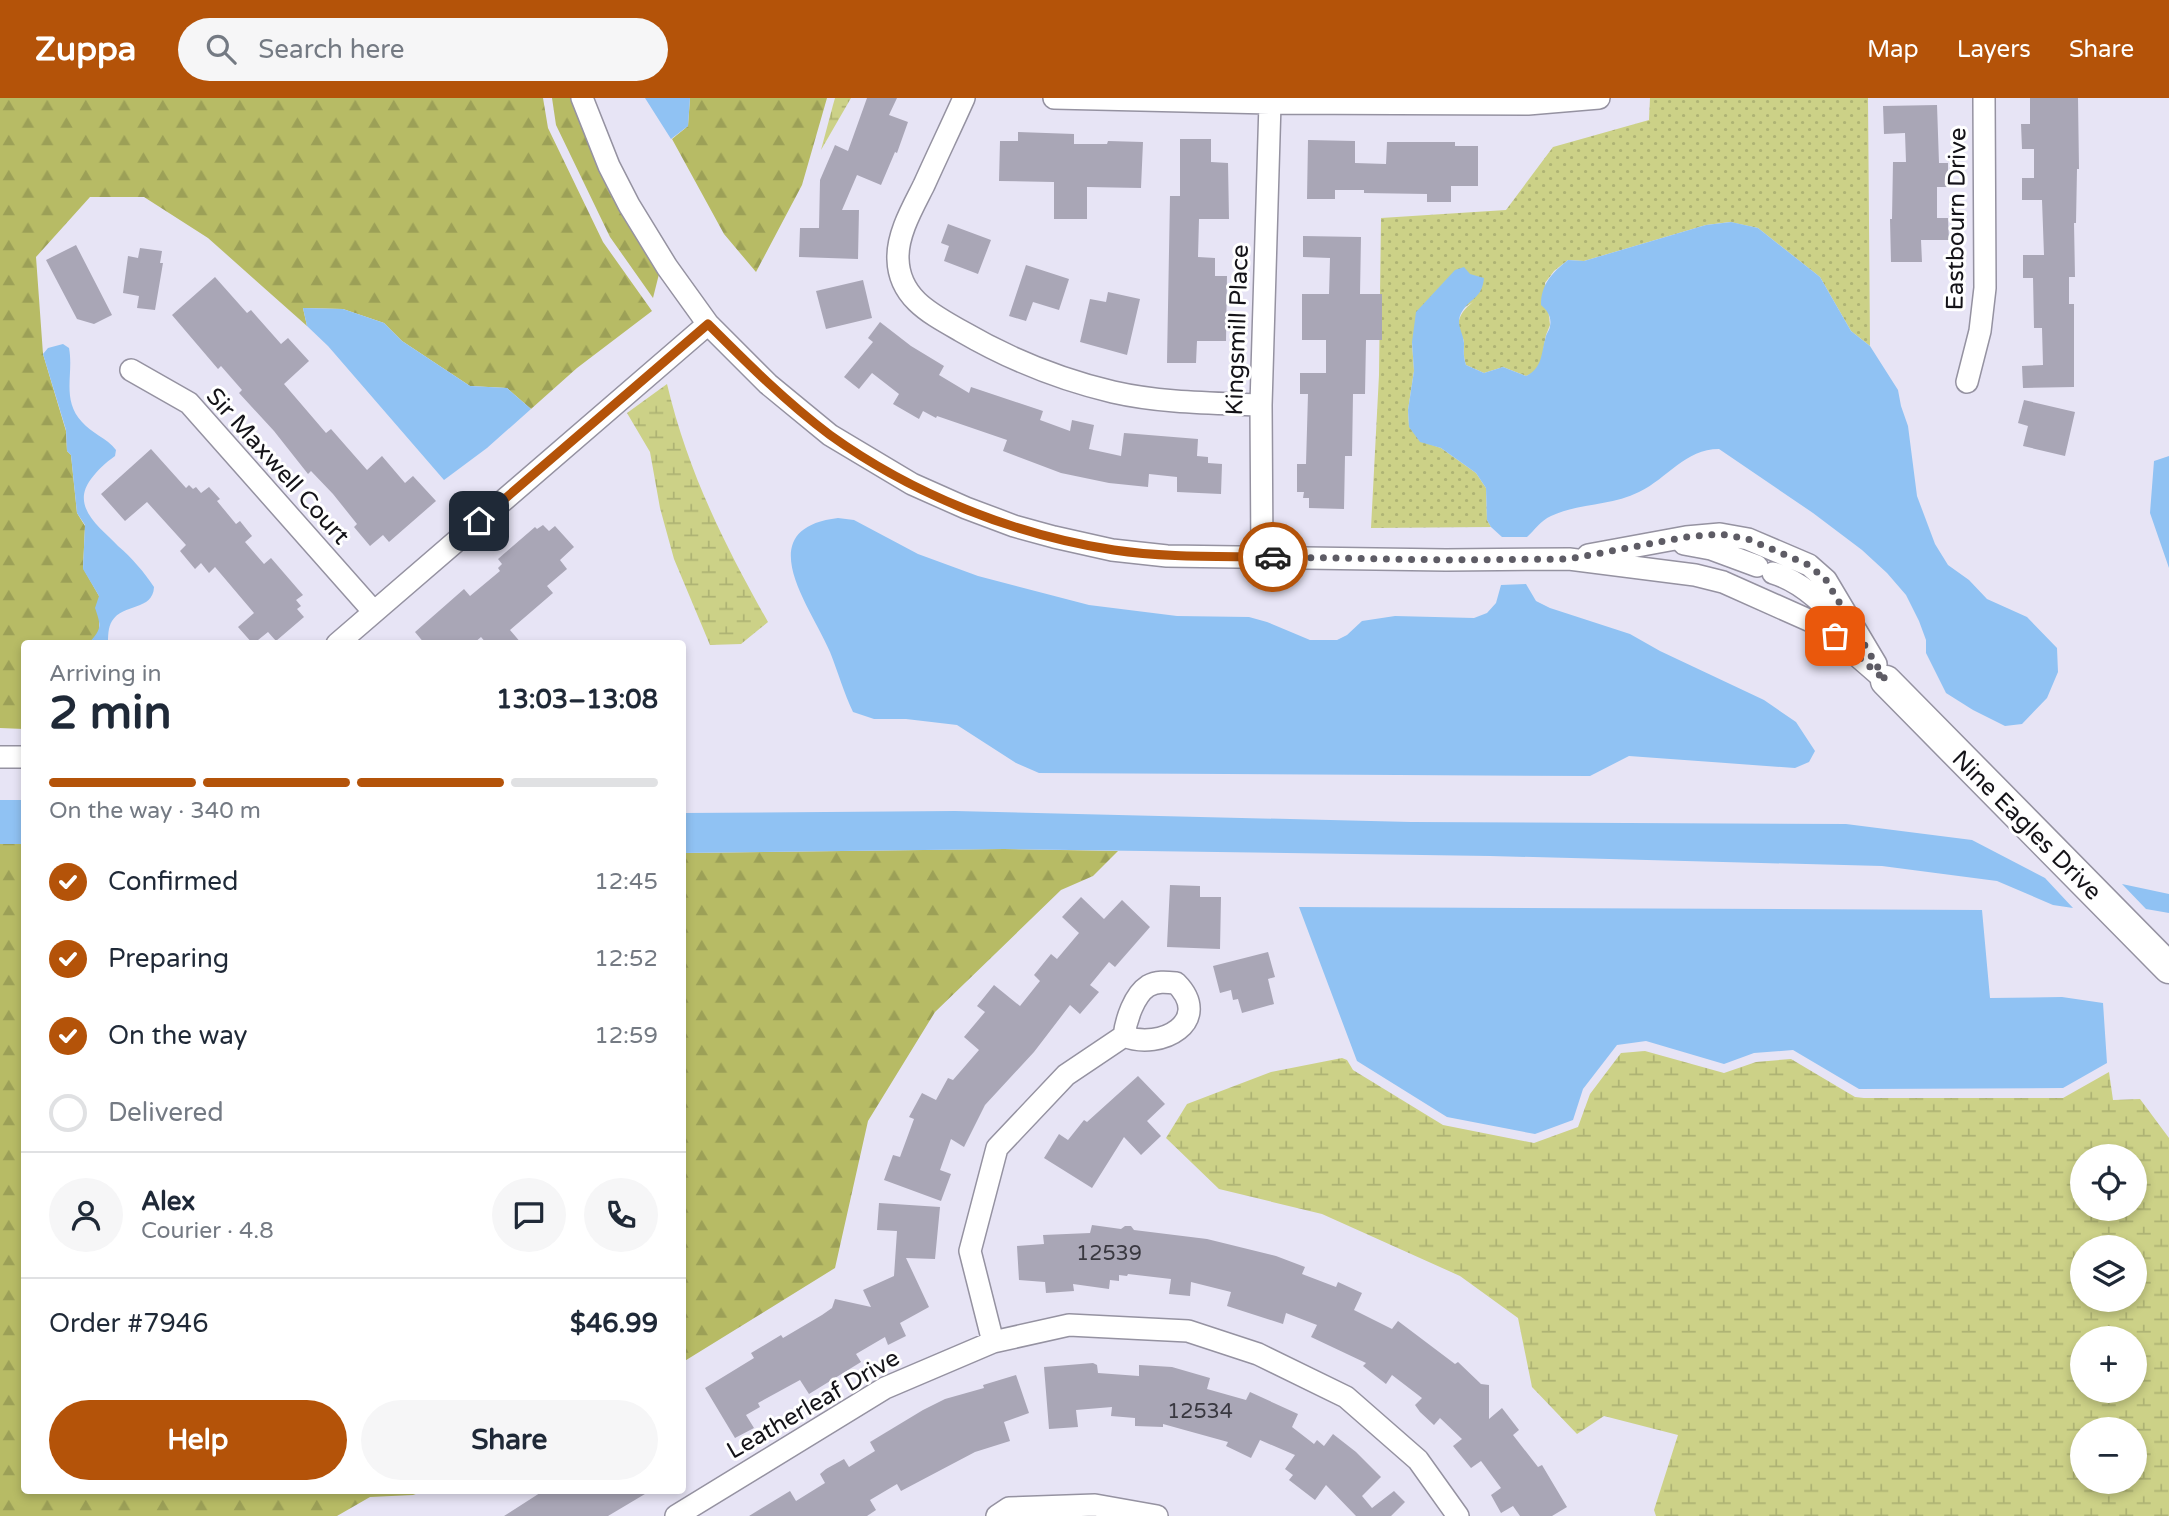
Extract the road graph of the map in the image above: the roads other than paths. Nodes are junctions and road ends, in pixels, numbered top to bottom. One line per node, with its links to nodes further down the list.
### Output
1 (582, 98): 8 (street, Nine Eagles Drive)
2 (964, 98): 11 (street)
3 (1054, 98): 7 (street)
4 (1599, 98): 6 (street)
5 (1984, 98): 10 (street, Eastbourn Drive)
6 (1528, 101): 7 (street)
7 (1270, 103): 11 (street, Kingsmill Place)
8 (708, 324): 13 (street, Nine Eagles Drive); 15 (street)
9 (131, 370): 15 (street, Sir Maxwell Court)
10 (1967, 382)
11 (1261, 405): 13 (street, Kingsmill Place)
12 (1664, 541): 14 (street, Nine Eagles Drive); 17 (street, Nine Eagles Drive); 17 (street, Nine Eagles Drive)
13 (1262, 557): 14 (street, Nine Eagles Drive)
14 (1569, 559): 17 (street, Nine Eagles Drive)
15 (374, 612): 16 (street)
16 (342, 640)
17 (1886, 681): 20 (street, Nine Eagles Drive)
18 (0, 757): 19 (street)
19 (21, 757)
20 (2169, 968)
21 (1124, 1036): 22 (street)
22 (993, 1342): 23 (street, Leatherleaf Drive); 26 (street, Leatherleaf Drive)
23 (676, 1516)
24 (997, 1516): 25 (street)
25 (1157, 1516)
26 (1458, 1516)

